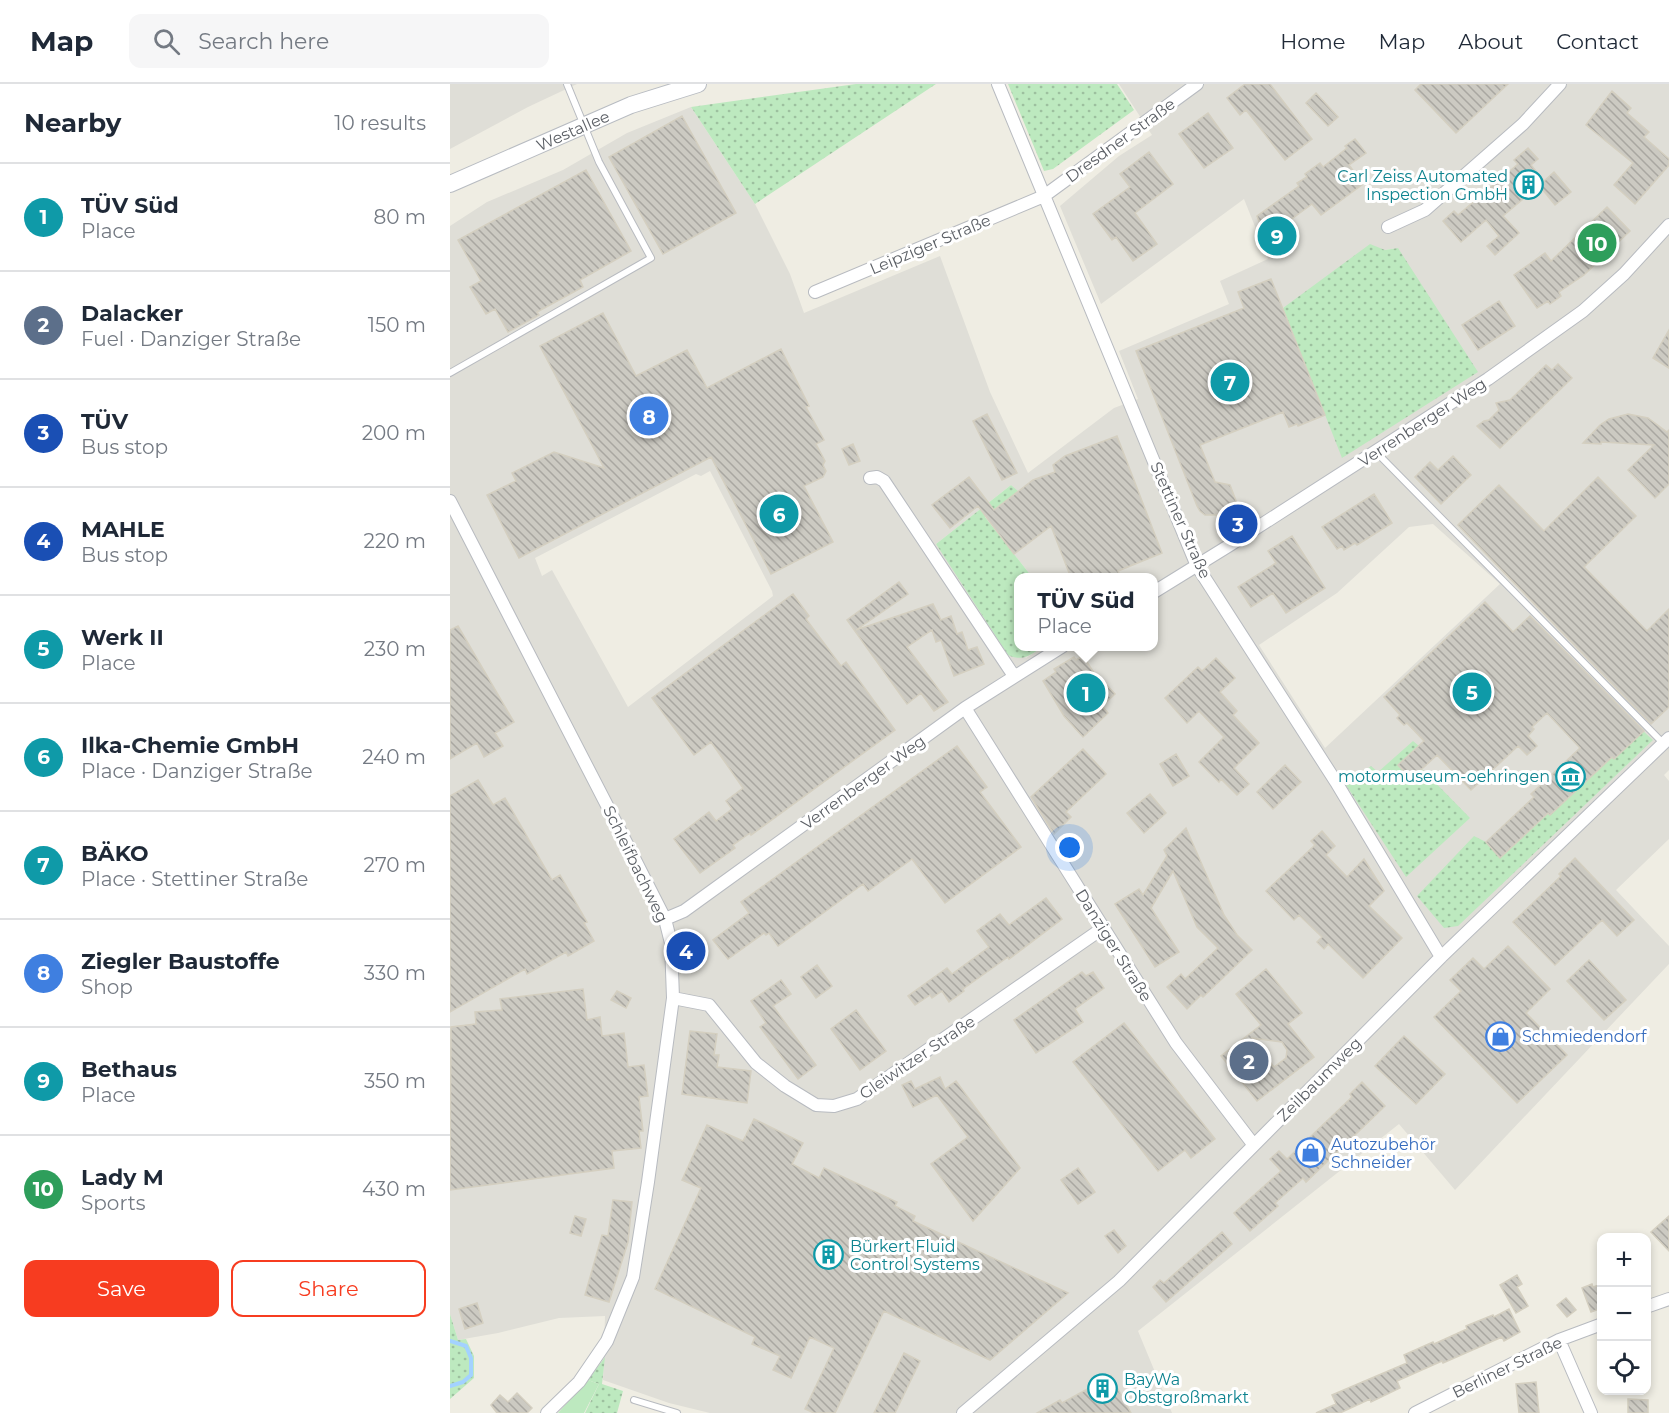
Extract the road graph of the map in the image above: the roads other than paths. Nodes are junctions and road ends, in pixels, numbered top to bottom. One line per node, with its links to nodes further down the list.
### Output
1 (567, 84): 6 (lane)
2 (698, 84): 6 (main road, Westallee)
3 (998, 84): 8 (street, Stettiner Straße)
4 (1197, 84): 8 (street, Dresdner Straße)
5 (1560, 84): 10 (street)
6 (585, 124): 7 (main road, Westallee); 12 (lane)
7 (450, 184)
8 (1044, 196): 11 (street, Leipziger Straße); 16 (street, Stettiner Straße)
9 (1669, 225): 13 (street, Verrenberger Weg)
10 (1388, 227)
11 (815, 292)
12 (450, 373)
13 (1376, 452): 16 (street, Verrenberger Weg); 21 (lane)
14 (870, 478): 19 (street)
15 (450, 501): 22 (street, Schleifbachweg)
16 (1197, 566): 17 (street, Verrenberger Weg); 24 (street, Stettiner Straße)
17 (1158, 590)
18 (1055, 651): 19 (street, Verrenberger Weg)
19 (1014, 676): 20 (street, Verrenberger Weg)
20 (965, 708): 22 (street, Verrenberger Weg); 23 (street, Danziger Straße)
21 (1666, 740): 24 (street, Zeilbaumweg)
22 (665, 919): 25 (street, Schleifbachweg)
23 (1103, 928): 25 (street, Gleiwitzer Straße); 26 (street, Danziger Straße)
24 (1441, 957): 26 (street, Zeilbaumweg)
25 (673, 998): 32 (street, Schleifbachweg)
26 (1253, 1144): 34 (street, Zeilbaumweg)
27 (1669, 1299): 28 (street)
28 (1651, 1306)
29 (1597, 1326): 30 (street, Berliner Straße)
30 (1559, 1340): 35 (street, Berliner Straße); 36 (street)
31 (634, 1400): 33 (lane)
32 (547, 1413)
33 (677, 1413)
34 (963, 1413)
35 (1415, 1413)
36 (1591, 1413)

